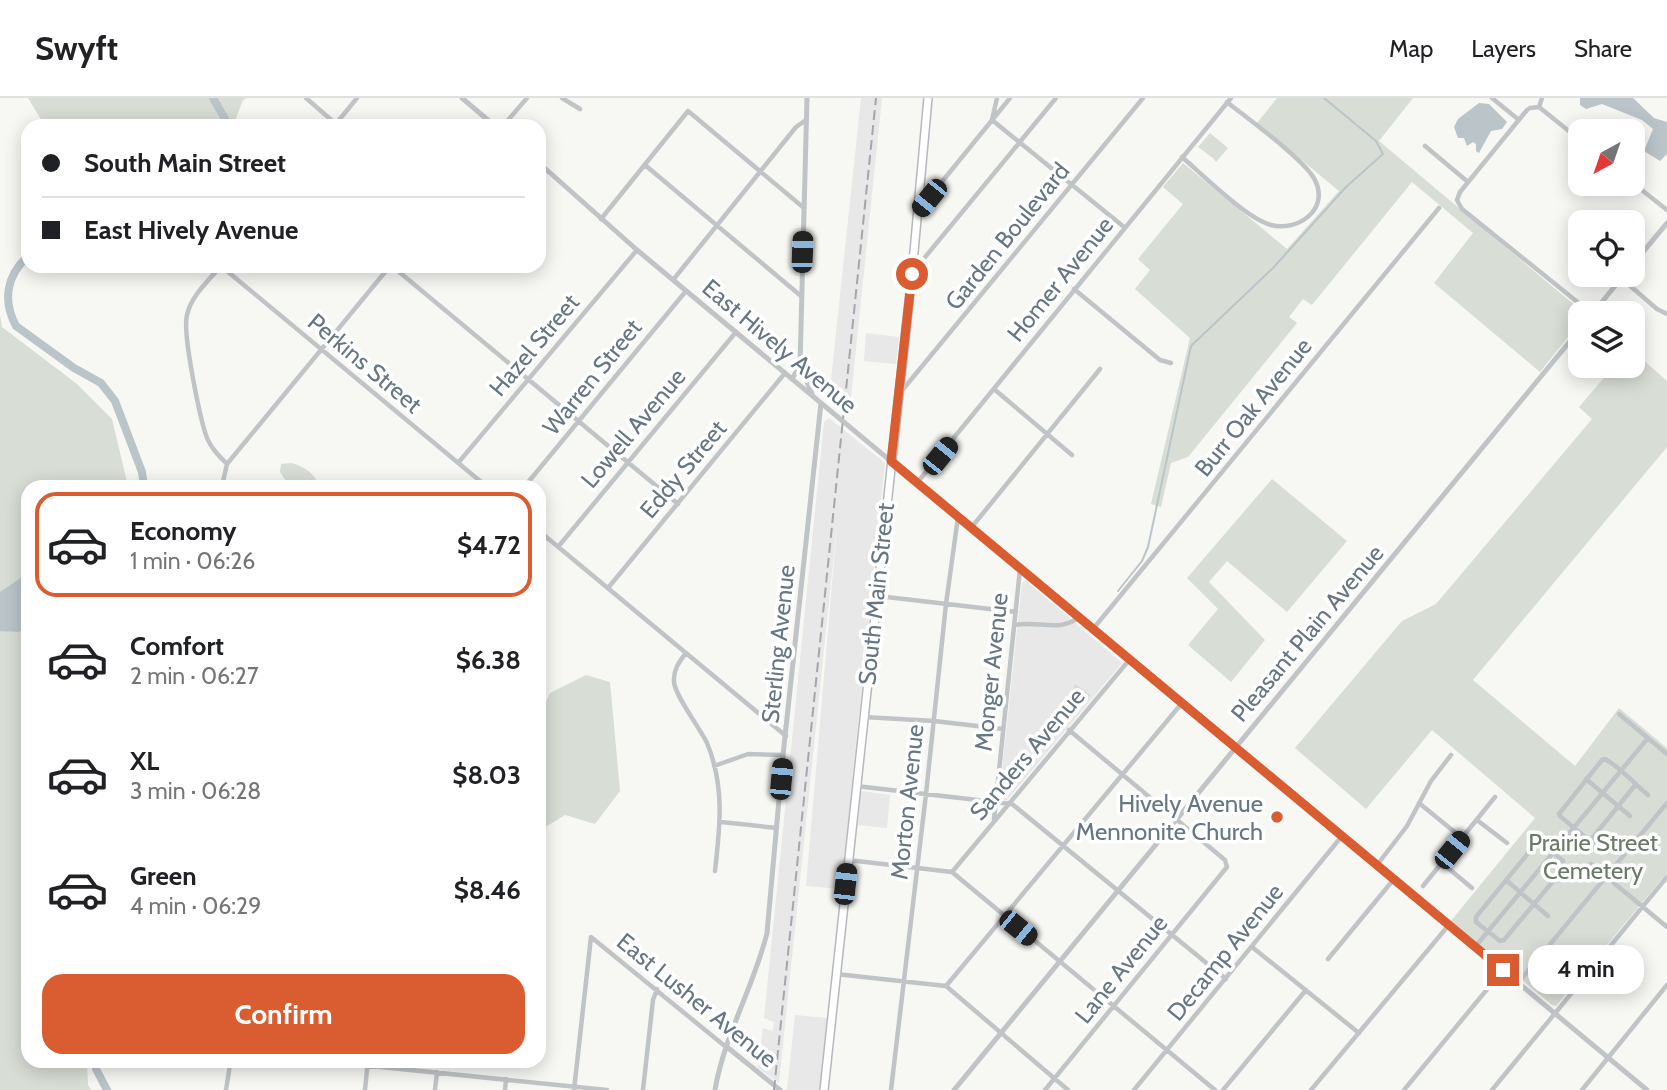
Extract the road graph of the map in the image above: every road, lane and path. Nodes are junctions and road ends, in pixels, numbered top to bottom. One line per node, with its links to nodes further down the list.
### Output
1 (306, 98): 17 (street)
2 (357, 98): 18 (street)
3 (462, 98): 19 (street)
4 (527, 98): 20 (street)
5 (562, 98): 16 (street)
6 (807, 98): 21 (street)
7 (928, 98): 37 (main road, South Main Street)
8 (997, 98): 22 (street)
9 (1010, 98): 22 (street)
10 (1056, 98): 25 (street)
11 (1143, 98): 32 (street, Garden Boulevard)
12 (1492, 98): 23 (street)
13 (1542, 98): 15 (street)
14 (1229, 100): 27 (street, Homer Avenue); 27 (street)
15 (1539, 107): 23 (street); 24 (street)
16 (580, 109)
17 (329, 119)
18 (340, 119)
19 (487, 119)
20 (509, 119)
21 (806, 120): 30 (street); 34 (street)
22 (992, 120): 25 (street); 37 (street)
23 (1519, 120): 31 (street)
24 (1568, 130)
25 (1020, 142): 32 (street); 48 (street)
26 (1425, 146): 31 (street)
27 (1182, 157): 41 (street, Homer Avenue)
28 (645, 164): 30 (street); 38 (street); 40 (street)
29 (546, 169): 38 (street, East Hively Avenue)
30 (762, 172): 34 (street); 40 (street)
31 (1468, 182): 55 (street)
32 (1071, 185): 41 (street); 68 (street, Garden Boulevard)
33 (1645, 193): 36 (street)
34 (804, 208): 54 (street)
35 (1439, 208): 94 (street, Burr Oak Avenue)
36 (1667, 210)
37 (916, 213): 48 (main road, South Main Street)
38 (601, 219): 42 (street, East Hively Avenue)
39 (1667, 223): 43 (street)
40 (718, 225): 49 (street); 54 (street)
41 (1124, 228): 52 (street, Homer Avenue)
42 (637, 250): 49 (street, East Hively Avenue); 66 (street, Hazel Street)
43 (1645, 250)
44 (215, 273): 77 (street)
45 (229, 273): 60 (street, Perkins Street)
46 (385, 273): 60 (street)
47 (400, 273): 66 (street)
48 (912, 274): 68 (main road, South Main Street)
49 (673, 280): 53 (street, East Hively Avenue)
50 (1614, 287): 56 (street)
51 (1634, 287): 57 (street)
52 (1074, 289): 61 (street); 67 (street, Homer Avenue)
53 (686, 290): 58 (street, East Hively Avenue); 71 (street, Warren Street)
54 (801, 296): 62 (street)
55 (1577, 301)
56 (1602, 301)
57 (1667, 314)
58 (736, 332): 64 (street, East Hively Avenue); 75 (street, Lowell Avenue)
59 (1568, 344): 105 (street, Pleasant Plain Avenue)
60 (321, 349): 76 (street, Perkins Street); 77 (street)
61 (1171, 363)
62 (800, 365): 65 (street); 69 (street)
63 (1100, 369): 72 (street)
64 (785, 373): 65 (street, East Hively Avenue); 82 (street, Eddy Street)
65 (792, 379): 69 (street, East Hively Avenue)
66 (528, 380): 71 (street); 76 (street, Hazel Street)
67 (994, 389): 72 (street); 81 (street, Homer Avenue)
68 (897, 396): 74 (main road, South Main Street)
69 (814, 397): 70 (street, East Hively Avenue)
70 (821, 403): 74 (street, East Hively Avenue); 103 (street, Sterling Avenue)
71 (579, 421): 75 (street); 80 (street, Warren Street)
72 (1048, 434): 73 (street); 84 (street)
73 (1072, 455)
74 (891, 461): 81 (street, East Hively Avenue); 89 (main road, South Main Street)
75 (628, 462): 82 (street); 86 (street, Lowell Avenue)
76 (458, 463): 79 (street, Perkins Street)
77 (227, 464): 78 (street)
78 (223, 480)
79 (479, 480)
80 (530, 480)
81 (917, 483): 83 (street, East Hively Avenue)
82 (678, 504): 88 (street, Eddy Street)
83 (958, 517): 84 (street, East Hively Avenue); 90 (street, Morton Avenue)
84 (971, 528): 87 (street, East Hively Avenue)
85 (546, 537): 86 (street)
86 (558, 547): 88 (street)
87 (1020, 569): 91 (street, Monger Avenue); 92 (street, East Hively Avenue)
88 (608, 588): 95 (street)
89 (876, 595): 90 (street); 99 (main road, South Main Street)
90 (946, 604): 91 (street); 100 (street, Morton Avenue)
91 (1016, 612): 93 (street, Monger Avenue)
92 (1079, 617): 93 (street); 94 (street, East Hively Avenue)
93 (1015, 625): 101 (street, Monger Avenue)
94 (1093, 629): 96 (street, East Hively Avenue)
95 (686, 653): 103 (street); 109 (street)
96 (1129, 659): 97 (street, East Hively Avenue); 102 (street, Sanders Avenue)
97 (1182, 703): 105 (street, East Hively Avenue); 111 (street)
98 (1619, 714): 104 (street)
99 (863, 716): 100 (street); 114 (main road, South Main Street)
100 (934, 721): 101 (street); 116 (street, Morton Avenue)
101 (1003, 729): 119 (street, Monger Avenue)
102 (1069, 730): 111 (street); 122 (street, Sanders Avenue)
103 (786, 736): 107 (street, Sterling Avenue)
104 (1648, 738): 106 (street); 110 (street)
105 (1235, 747): 126 (street, Pleasant Plain Avenue); 131 (street, East Hively Avenue)
106 (1667, 754)
107 (783, 755): 109 (street); 129 (street, Sterling Avenue)
108 (1451, 755): 120 (street)
109 (714, 766): 128 (street)
110 (1621, 771): 112 (street); 113 (street); 115 (street)
111 (1122, 775): 126 (street); 135 (street)
112 (1586, 779): 115 (street); 130 (street)
113 (1636, 784): 117 (street); 123 (street)
114 (856, 786): 116 (street); 138 (main road, South Main Street)
115 (1603, 792): 123 (street); 130 (street)
116 (926, 794): 119 (street); 142 (street, Morton Avenue)
117 (1648, 795)
118 (1496, 797): 127 (street)
119 (995, 803): 122 (street); 125 (street, Monger Avenue)
120 (1419, 803): 132 (street); 141 (street)
121 (1667, 803): 145 (street)
122 (1008, 804): 125 (street, Sanders Avenue); 135 (street)
123 (1618, 806): 124 (street); 133 (street)
124 (1630, 816)
125 (993, 820): 144 (street, Sanders Avenue)
126 (1175, 820): 151 (street, Pleasant Plain Avenue); 160 (street, Lane Avenue)
127 (1477, 820): 132 (street); 134 (street)
128 (721, 822): 129 (street); 143 (street)
129 (776, 828): 178 (street, Sterling Avenue)
130 (1574, 828): 133 (street); 136 (street)
131 (1342, 836): 141 (street, East Hively Avenue); 161 (street, Decamp Avenue)
132 (1462, 838): 139 (street)
133 (1590, 841): 137 (street)
134 (1507, 843)
135 (1064, 846): 151 (street); 155 (street)
136 (1553, 852): 148 (street); 152 (street); 153 (street)
137 (1602, 852)
138 (848, 860): 142 (street); 166 (main road, South Main Street)
139 (1442, 863): 149 (street); 150 (street)
140 (1591, 864): 145 (street)
141 (1377, 865): 147 (street, East Hively Avenue)
142 (918, 867): 144 (street); 168 (street, Morton Avenue)
143 (715, 871)
144 (952, 872): 155 (street)
145 (1606, 877): 154 (street); 169 (street)
146 (1667, 877): 154 (street)
147 (1394, 879): 157 (street, East Hively Avenue); 163 (street)
148 (1506, 880): 152 (street); 159 (street)
149 (1423, 886)
150 (1472, 887)
151 (1118, 890): 160 (street); 164 (street, Pleasant Plain Avenue)
152 (1521, 892): 153 (street); 159 (street)
153 (1534, 904): 156 (street); 159 (street)
154 (1642, 907): 158 (street); 175 (street)
155 (1005, 916): 164 (street); 171 (street)
156 (1548, 916)
157 (1448, 926): 162 (street, East Hively Avenue); 177 (street)
158 (1667, 927)
159 (1489, 931): 162 (street)
160 (1171, 934): 167 (street); 174 (street, Lane Avenue)
161 (1252, 947): 167 (street, Decamp Avenue); 173 (street)
162 (1475, 948): 165 (street, East Hively Avenue)
163 (1328, 959)
164 (1059, 961): 174 (street); 176 (street, Pleasant Plain Avenue)
165 (1503, 970): 169 (street, East Hively Avenue); 205 (street)
166 (836, 974): 168 (street); 196 (main road, South Main Street)
167 (1226, 979): 179 (street, Decamp Avenue)
168 (903, 982): 171 (street); 197 (street, Morton Avenue)
169 (1518, 983): 175 (street, East Hively Avenue)
170 (1667, 985): 180 (street)
171 (946, 986): 176 (street)
172 (657, 989): 178 (street, East Lusher Avenue); 187 (street, East Lusher Avenue); 193 (street)
173 (1306, 990): 177 (street); 203 (street)
174 (1113, 1007): 179 (street); 186 (street, Lane Avenue)
175 (1555, 1014): 180 (street, East Hively Avenue); 206 (street)
176 (1000, 1033): 186 (street); 198 (street, Pleasant Plain Avenue)
177 (1359, 1033): 204 (street)
178 (727, 1047): 194 (street, Sterling Avenue); 195 (street, East Lusher Avenue)
179 (1166, 1051): 201 (street, Decamp Avenue); 202 (street)
180 (1608, 1057): 207 (street); 208 (street, East Hively Avenue)
181 (230, 1068): 188 (street)
182 (367, 1068): 189 (street)
183 (406, 1068): 184 (street)
184 (437, 1072): 185 (street); 190 (street)
185 (506, 1079): 187 (street); 191 (street)
186 (1054, 1079): 199 (street, Lane Avenue); 200 (street)
187 (574, 1088): 192 (street)
188 (226, 1090)
189 (365, 1090)
190 (435, 1090)
191 (505, 1090)
192 (607, 1090)
193 (643, 1090)
194 (715, 1090)
195 (780, 1090)
196 (824, 1090)
197 (891, 1090)
198 (954, 1090)
199 (1045, 1090)
200 (1068, 1090)
201 (1134, 1090)
202 (1214, 1090)
203 (1223, 1090)
204 (1311, 1090)
205 (1404, 1090)
206 (1492, 1090)
207 (1582, 1090)
208 (1647, 1090)

